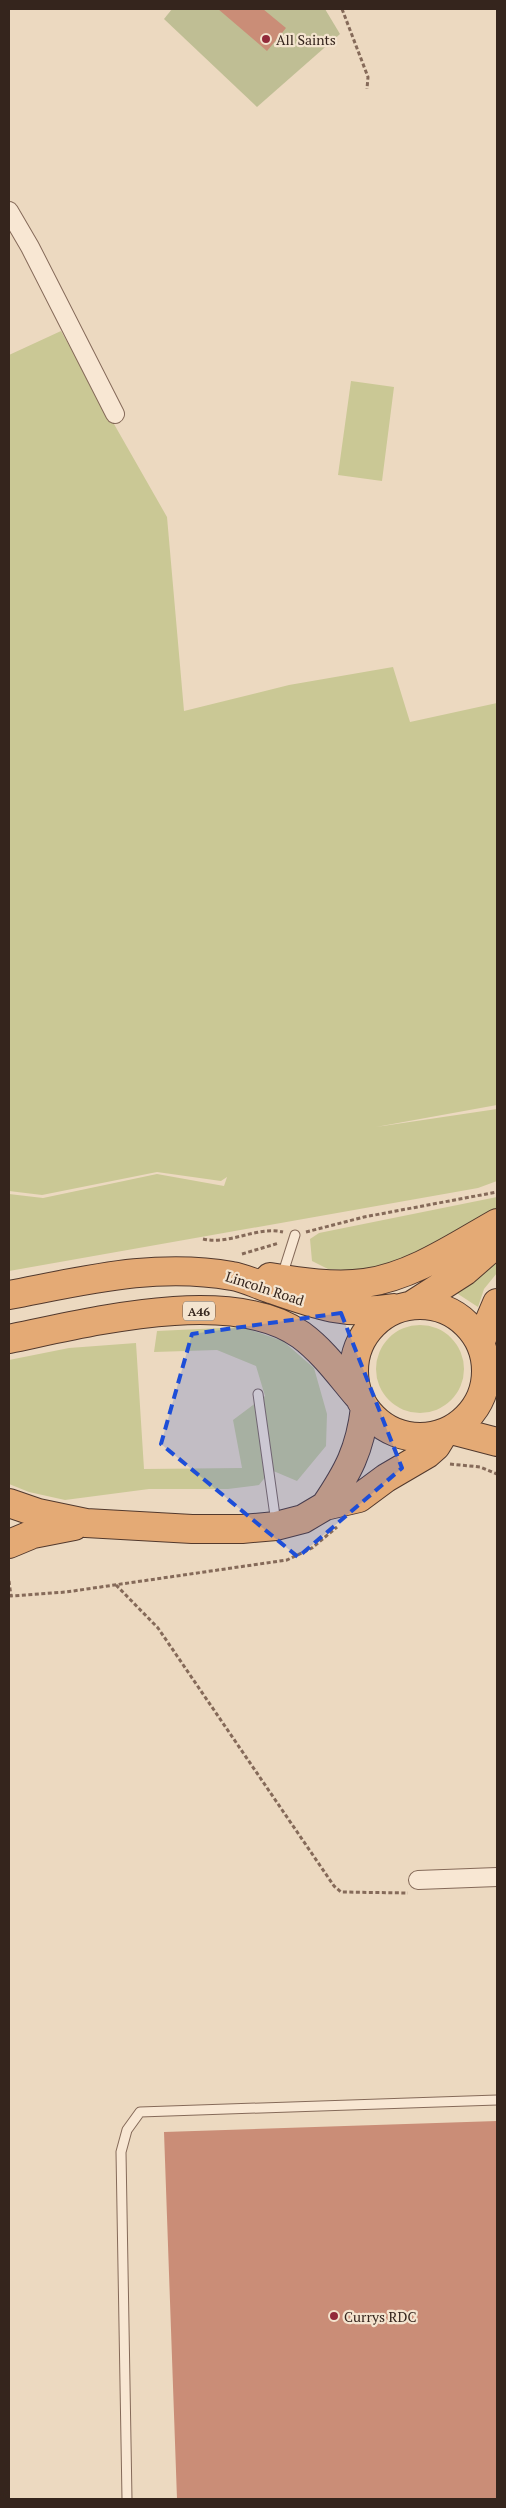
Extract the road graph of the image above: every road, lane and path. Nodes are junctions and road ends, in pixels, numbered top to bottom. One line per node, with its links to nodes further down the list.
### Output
1 (342, 9): 2 (path)
2 (367, 89)
3 (9, 211): 4 (street)
4 (115, 414)
5 (497, 1192): 7 (path)
6 (497, 1223): 11 (highway)
7 (295, 1235): 8 (path); 10 (path); 11 (lane)
8 (203, 1239)
9 (497, 1243): 14 (highway)
10 (235, 1266): 11 (highway); 12 (highway, Lincoln Road); 14 (highway, Lincoln Road)
11 (282, 1279)
12 (9, 1295)
13 (497, 1303): 16 (highway)
14 (407, 1306): 16 (highway); 18 (highway)
15 (9, 1339): 18 (highway, Lincoln Road / A46)
16 (487, 1356): 19 (highway)
17 (258, 1394): 24 (lane)
18 (362, 1402): 19 (highway); 22 (highway)
19 (448, 1431): 20 (highway); 22 (highway)
20 (497, 1442)
21 (9, 1503): 23 (highway)
22 (325, 1506): 24 (highway)
23 (86, 1524): 24 (highway); 25 (highway)
24 (276, 1526)
25 (9, 1544)
26 (9, 1581): 28 (path)
27 (116, 1585): 30 (path)
28 (66, 1592)
29 (497, 1878): 30 (street)
30 (418, 1880)
31 (497, 2100): 32 (lane)
32 (127, 2499)

